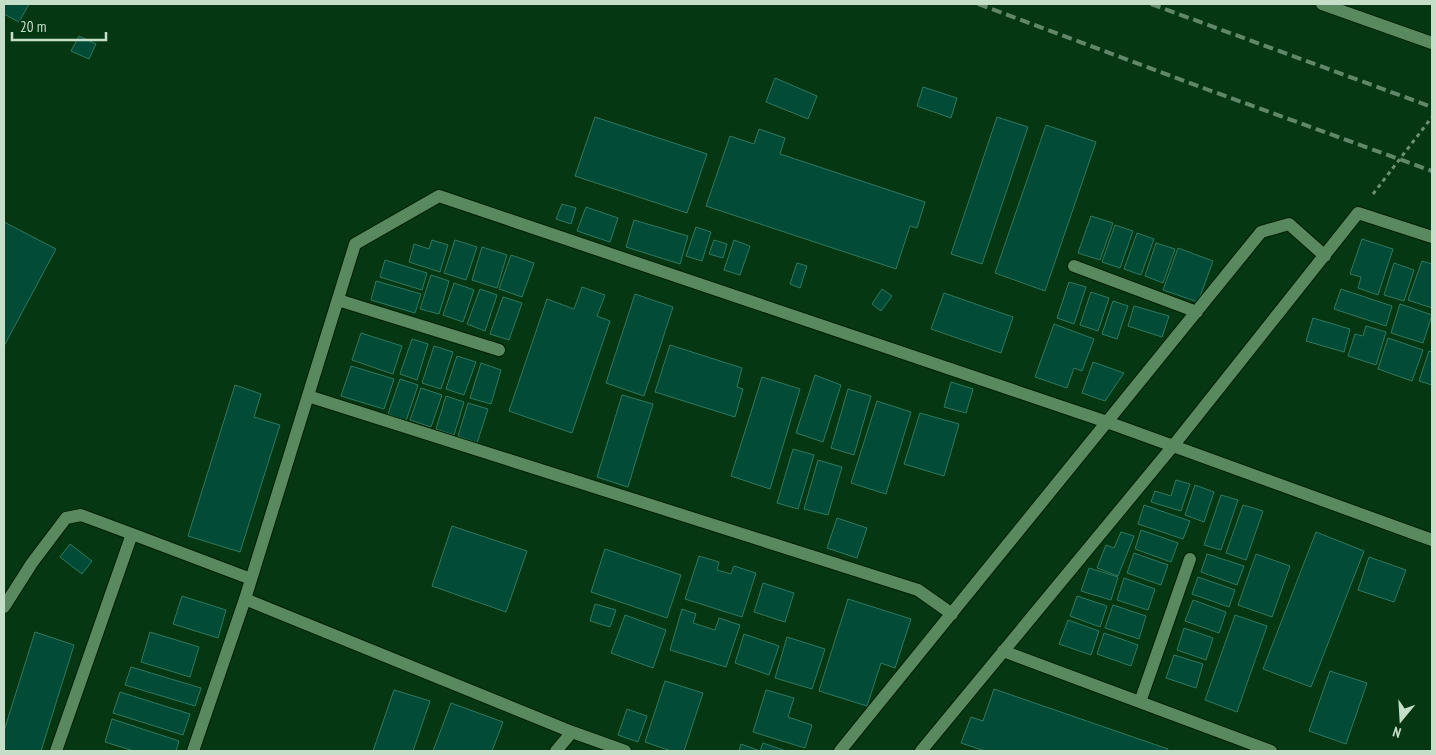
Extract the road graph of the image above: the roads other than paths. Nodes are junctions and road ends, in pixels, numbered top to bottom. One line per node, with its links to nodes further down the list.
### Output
1 (1322, 4): 2 (street)
2 (1432, 43)
3 (1432, 236): 4 (street)
4 (1325, 256): 7 (street); 11 (street)
5 (1074, 266): 7 (street)
6 (338, 300): 8 (street); 9 (street); 10 (street)
7 (1196, 312): 10 (street)
8 (499, 350)
9 (308, 396): 15 (street); 18 (street)
10 (1107, 422): 11 (street); 18 (street)
11 (1173, 446): 13 (street); 19 (street)
12 (132, 534): 15 (street); 17 (street); 22 (street)
13 (1432, 540)
14 (1190, 559): 20 (street)
15 (250, 579): 16 (street)
16 (245, 599): 21 (street); 23 (street)
17 (4, 607)
18 (952, 614): 26 (street)
19 (1003, 651): 20 (street); 27 (street)
20 (1140, 702): 28 (street)
21 (572, 732): 24 (street); 25 (street)
22 (56, 751)
23 (193, 751)
24 (556, 751)
25 (625, 751)
26 (840, 751)
27 (920, 751)
28 (1271, 751)

